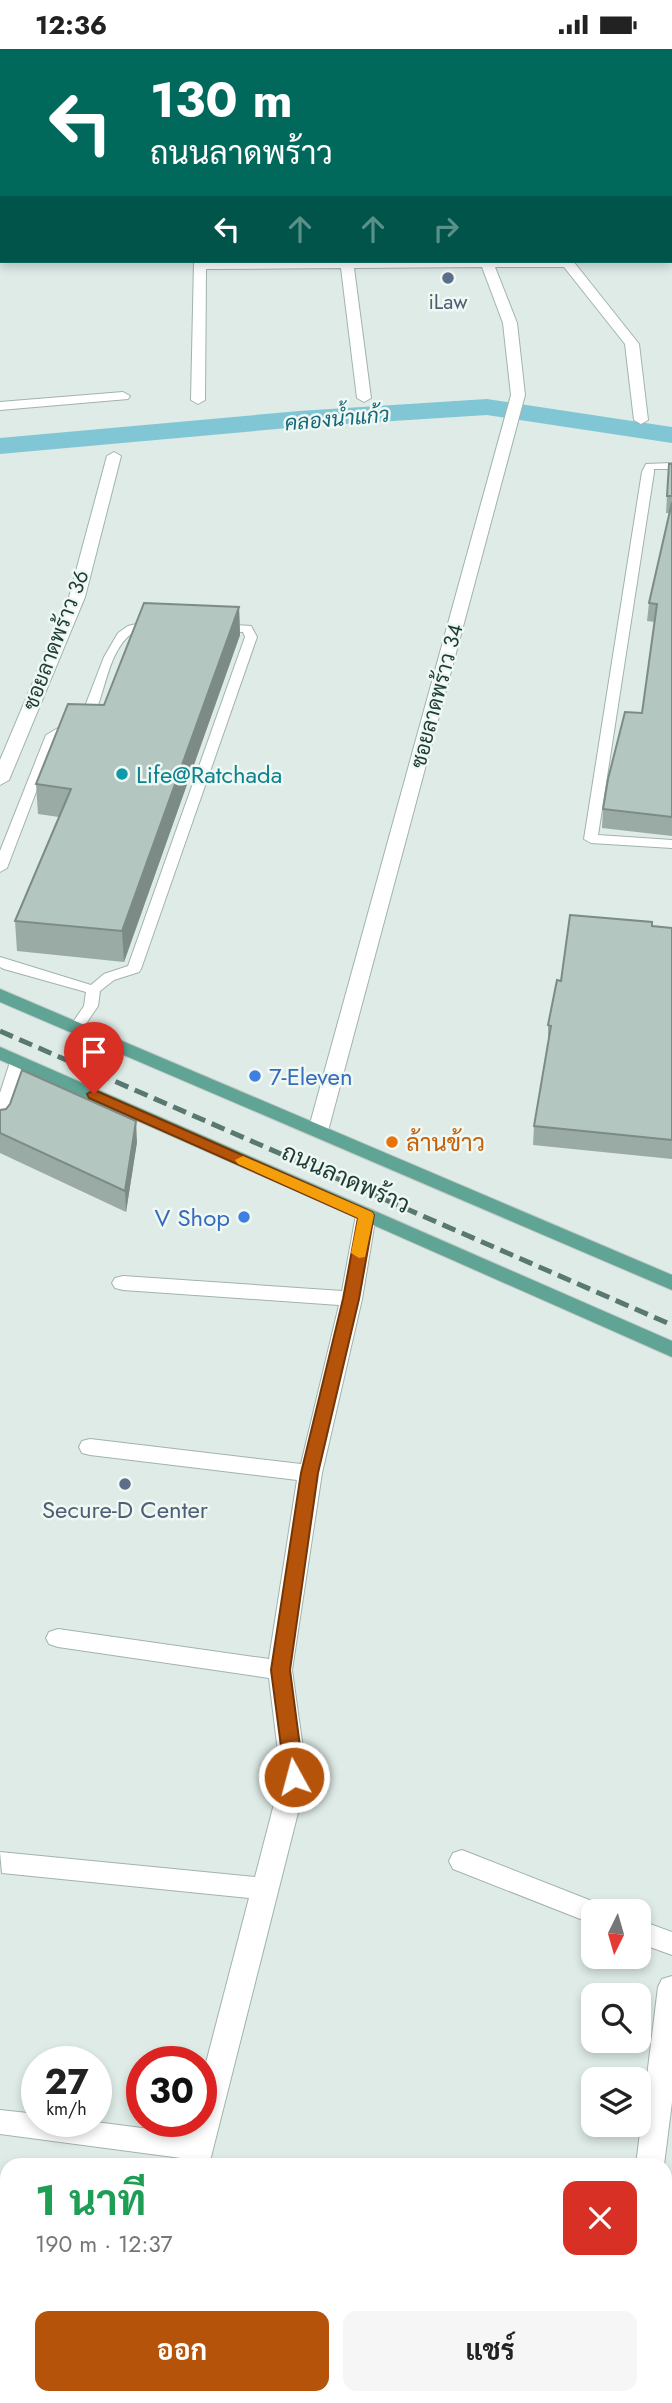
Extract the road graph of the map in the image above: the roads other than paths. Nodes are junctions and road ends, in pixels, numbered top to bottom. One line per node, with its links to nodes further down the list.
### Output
1 (200, 263): 2 (street); 7 (street)
2 (348, 263): 6 (street)
3 (486, 263): 24 (street, ซอยลาดพร้าว 34)
4 (568, 263): 9 (street)
5 (123, 396): 8 (street)
6 (364, 398)
7 (198, 400)
8 (0, 406)
9 (641, 420)
10 (114, 456): 14 (street, ซอยลาดพร้าว 36)
11 (672, 466): 15 (lane)
12 (169, 626): 16 (lane)
13 (208, 628): 18 (lane)
14 (0, 780)
15 (672, 844)
16 (0, 868)
17 (0, 961): 18 (lane)
18 (93, 990): 20 (lane)
19 (0, 995): 20 (main road, ถนนลาดพร้าว)
20 (76, 1028): 24 (main road, ถนนลาดพร้าว)
21 (0, 1053): 22 (main road, ถนนลาดพร้าว)
22 (20, 1062): 23 (street); 25 (main road, ถนนลาดพร้าว)
23 (0, 1123)
24 (318, 1131): 27 (main road, ถนนลาดพร้าว)
25 (366, 1215): 28 (street); 29 (main road, ถนนลาดพร้าว)
26 (123, 1283): 28 (street)
27 (672, 1283)
28 (351, 1299): 31 (street)
29 (672, 1350)
30 (90, 1447): 31 (street)
31 (310, 1473): 33 (street)
32 (58, 1638): 33 (street)
33 (280, 1670): 36 (street)
34 (463, 1861): 37 (street)
35 (2, 1862): 36 (street)
36 (265, 1889): 42 (street)
37 (581, 1908)
38 (651, 1936): 39 (street)
39 (672, 1944)
40 (672, 1987): 43 (street)
41 (0, 2122): 42 (street)
42 (196, 2156)
43 (651, 2158)

